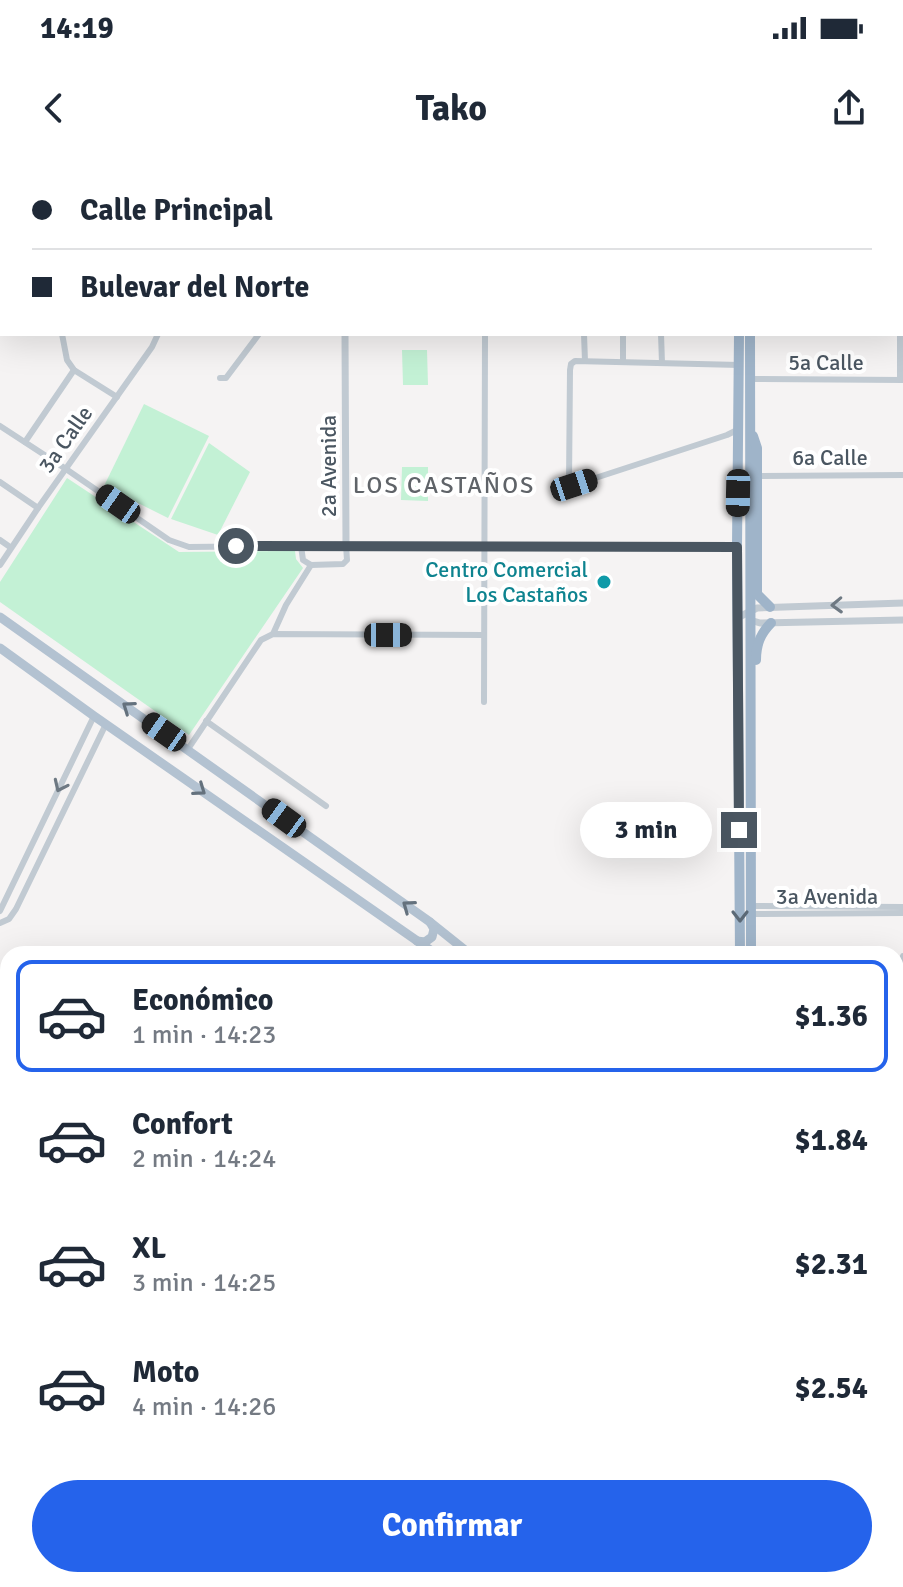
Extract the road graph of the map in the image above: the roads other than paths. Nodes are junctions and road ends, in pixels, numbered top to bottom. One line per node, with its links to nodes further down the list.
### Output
1 (62, 336): 16 (street)
2 (157, 336): 20 (street, 3a Calle)
3 (258, 336): 17 (street)
4 (345, 336): 31 (street, 2a Avenida)
5 (485, 336): 32 (street)
6 (584, 336): 12 (street)
7 (623, 336): 13 (street)
8 (661, 336): 14 (street)
9 (739, 336): 15 (highway)
10 (750, 336): 18 (highway)
11 (900, 336): 19 (street)
12 (585, 361): 13 (street); 22 (street)
13 (623, 362): 14 (street)
14 (662, 363): 15 (street)
15 (739, 365): 22 (highway)
16 (74, 370): 20 (street); 23 (street)
17 (220, 378)
18 (749, 379): 19 (street, 5a Calle); 22 (highway)
19 (902, 380)
20 (117, 397): 25 (street, 3a Calle)
21 (0, 426): 23 (street)
22 (744, 428): 24 (highway); 27 (highway)
23 (25, 442): 25 (street)
24 (738, 466): 35 (highway); 39 (highway)
25 (66, 469): 29 (street, 3a Calle); 33 (street)
26 (903, 475): 27 (street, 6a Calle)
27 (753, 478): 38 (highway); 57 (highway)
28 (0, 482): 29 (street)
29 (38, 508): 34 (street, 3a Calle)
30 (0, 540): 34 (street)
31 (346, 545): 32 (street); 33 (street); 37 (street, 2a Avenida)
32 (484, 545): 35 (street); 48 (street)
33 (301, 546): 37 (street, 2a Avenida)
34 (10, 547): 36 (street, 3a Calle)
35 (737, 547): 55 (highway)
36 (0, 565)
37 (311, 565): 47 (street)
38 (757, 594): 39 (highway); 41 (highway)
39 (742, 600): 42 (highway)
40 (903, 603): 41 (street, one-way to 41)
41 (770, 607): 42 (street)
42 (741, 616): 45 (street); 46 (highway)
43 (0, 617): 56 (main road, one-way to 43)
44 (903, 620): 45 (street)
45 (771, 623): 49 (highway)
46 (741, 634): 49 (highway); 55 (highway)
47 (270, 635): 48 (street); 53 (street)
48 (484, 635): 51 (street)
49 (759, 638): 57 (highway)
50 (0, 648): 52 (main road)
51 (484, 702)
52 (94, 716): 54 (main road); 59 (street, one-way to 59)
53 (206, 721): 56 (street); 58 (street)
54 (106, 724): 60 (street); 66 (main road, one-way to 66)
55 (738, 735): 69 (highway, one-way to 69)
56 (188, 749): 64 (main road, one-way to 56)
57 (750, 756): 61 (highway)
58 (326, 806)
59 (9, 895): 60 (street); 63 (street)
60 (20, 901): 65 (street)
61 (751, 910): 62 (street, 3a Avenida); 70 (highway)
62 (903, 910)
63 (0, 911)
64 (430, 922): 66 (main road); 68 (main road)
65 (0, 923)
66 (417, 941): 67 (main road)
67 (424, 946)
68 (460, 946)
69 (740, 946)
70 (751, 946)

